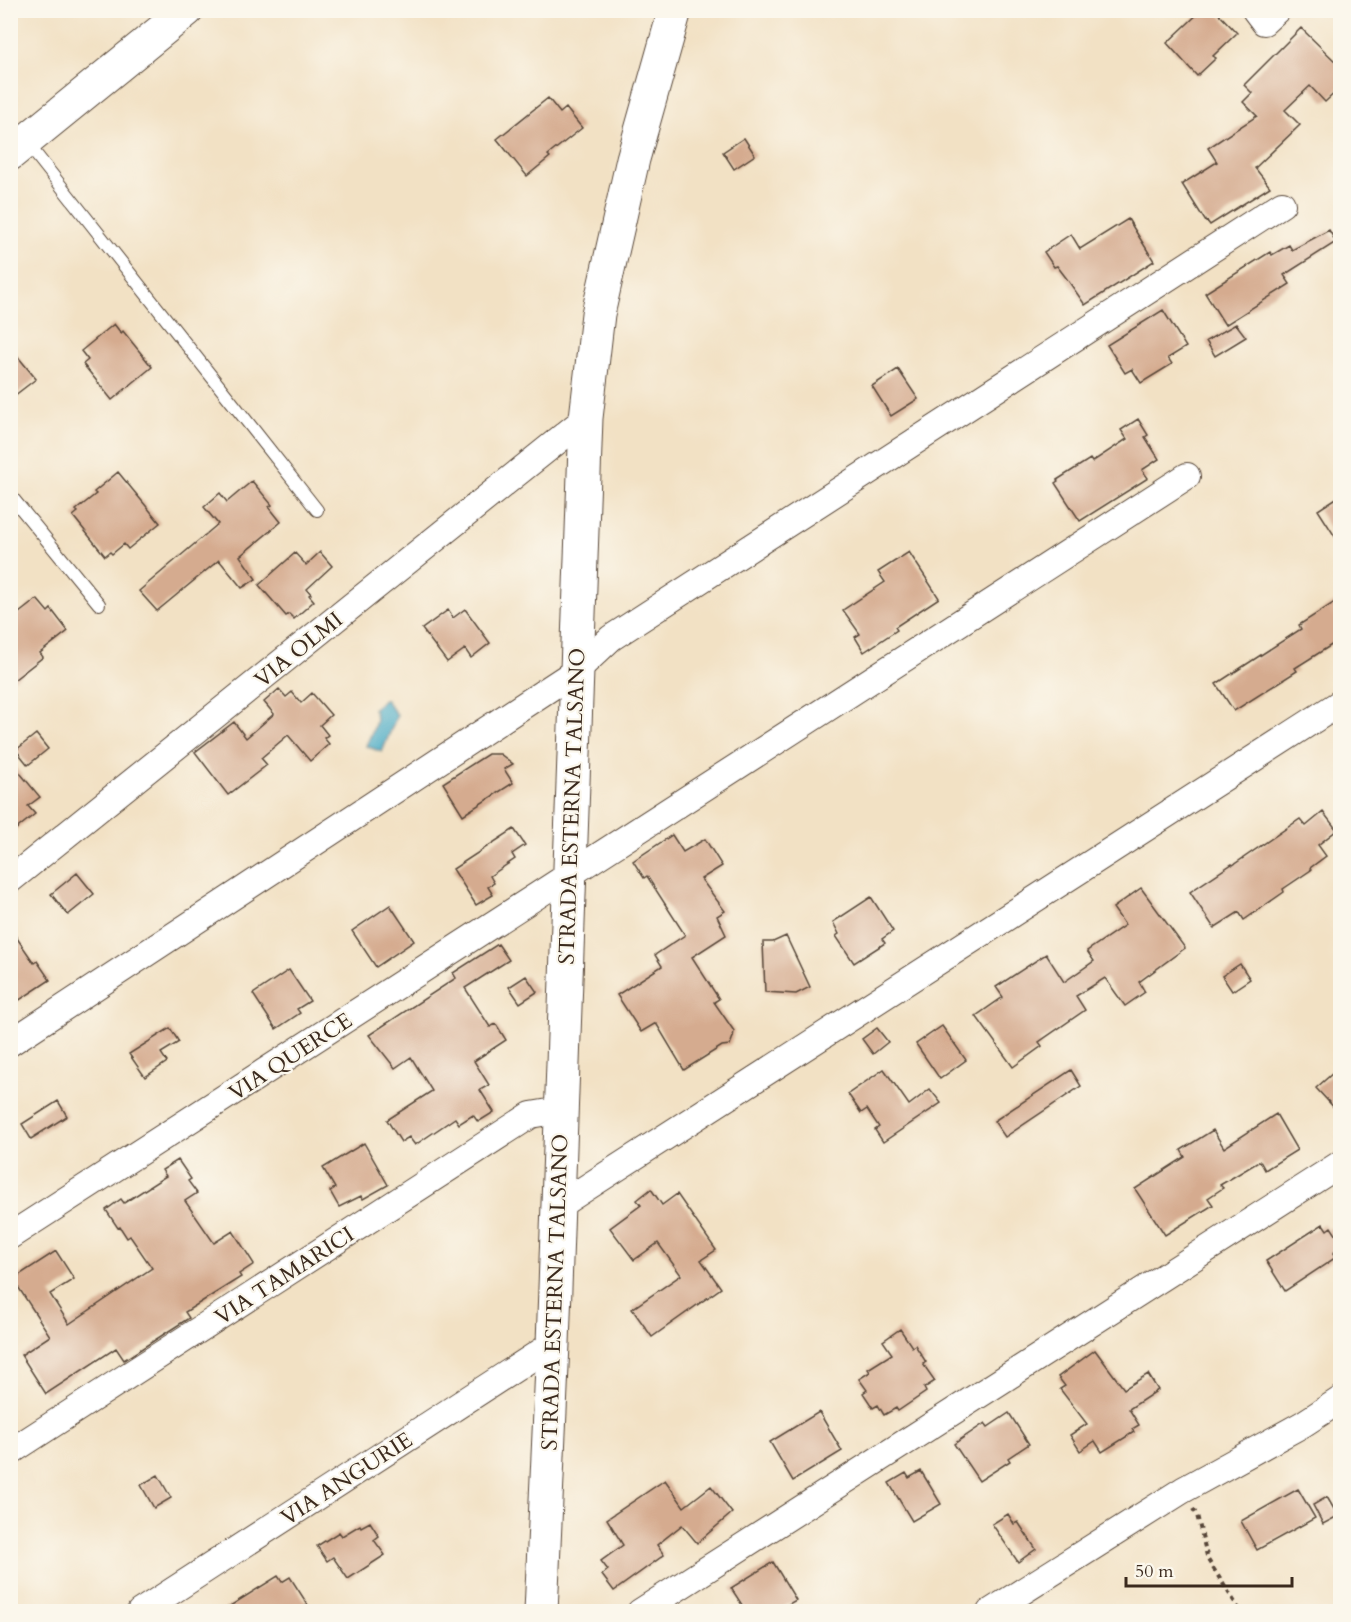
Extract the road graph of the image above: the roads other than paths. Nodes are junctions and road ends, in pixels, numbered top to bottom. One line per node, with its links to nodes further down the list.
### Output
1 (187, 10): 5 (street)
2 (675, 10): 7 (street, STRADA ESTERNA TALSANO)
3 (1255, 10): 4 (street)
4 (1277, 10)
5 (18, 148): 10 (lane)
6 (1282, 204): 12 (street)
7 (586, 418): 12 (street, STRADA ESTERNA TALSANO); 15 (street, VIA OLMI)
8 (1187, 476): 14 (street, VIA QUERCE)
9 (10, 495): 11 (lane)
10 (317, 510)
11 (99, 604)
12 (576, 671): 14 (street, STRADA ESTERNA TALSANO); 16 (street)
13 (1341, 703): 19 (street)
14 (569, 875): 17 (street, STRADA ESTERNA TALSANO); 20 (street, VIA QUERCE)
15 (10, 880)
16 (10, 1043)
17 (561, 1110): 19 (street, STRADA ESTERNA TALSANO); 23 (street, VIA TAMARICI)
18 (1341, 1164): 26 (street)
19 (558, 1206): 21 (street, STRADA ESTERNA TALSANO)
20 (10, 1236)
21 (553, 1344): 24 (street, VIA ANGURIE); 25 (street, STRADA ESTERNA TALSANO)
22 (1341, 1400): 27 (street)
23 (10, 1452)
24 (140, 1611)
25 (541, 1611)
26 (640, 1611)
27 (990, 1611)

